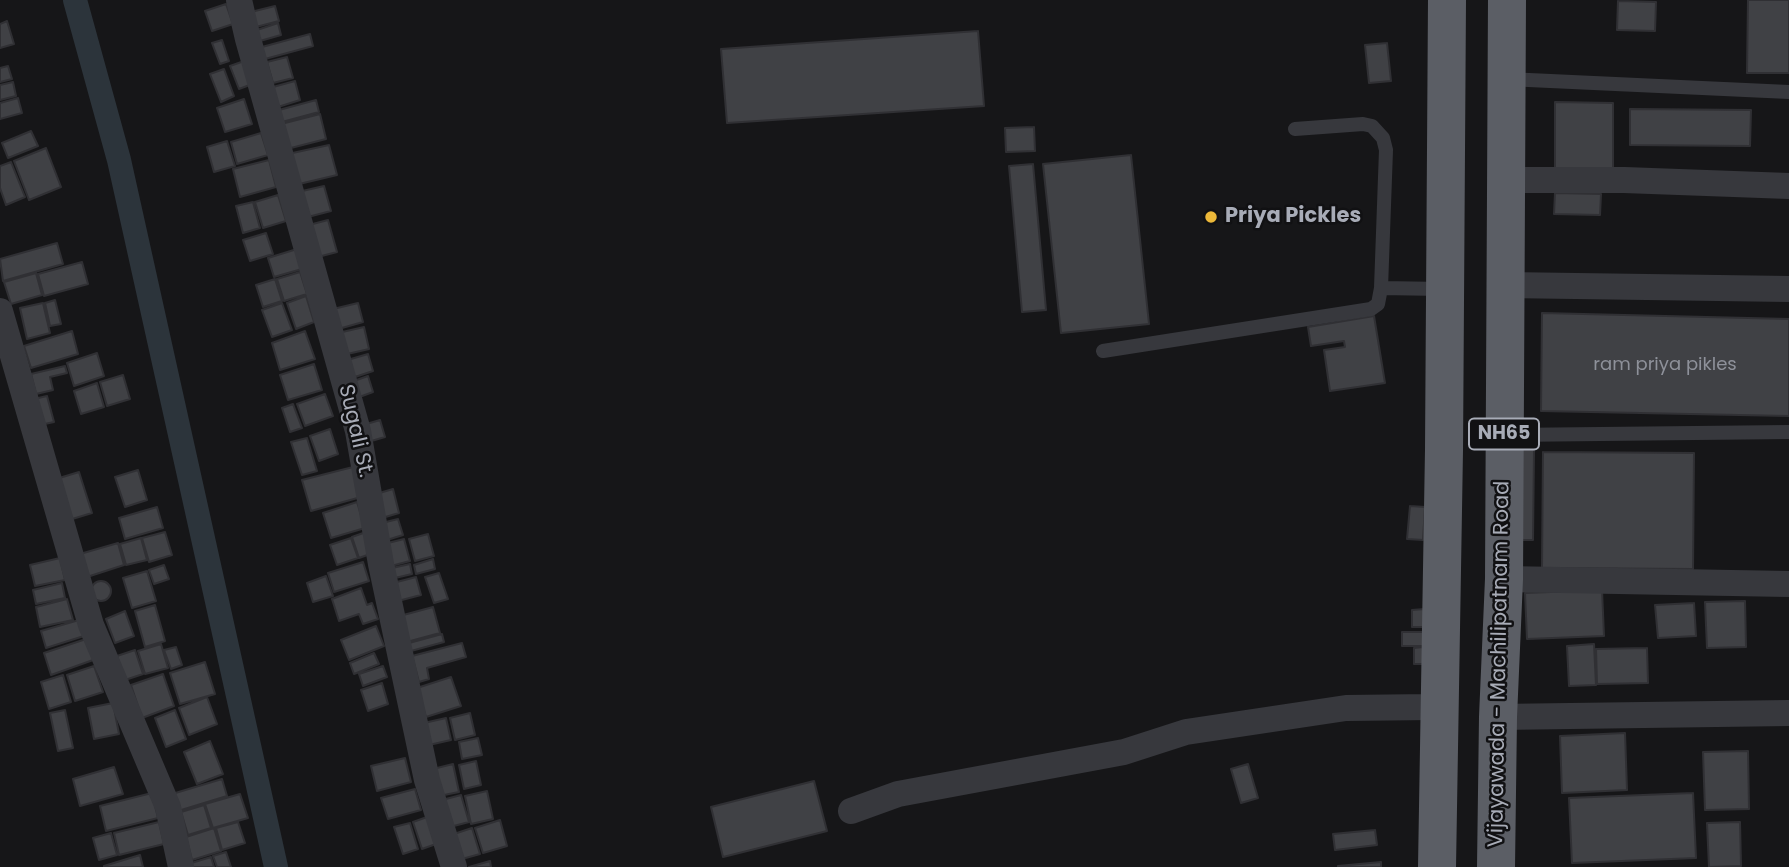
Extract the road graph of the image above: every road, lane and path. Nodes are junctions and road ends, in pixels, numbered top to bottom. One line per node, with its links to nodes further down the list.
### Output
1 (239, 0): 24 (street, Sugali St.)
2 (1447, 0): 11 (highway, NH65)
3 (1507, 0): 4 (highway, Vijayawada - Machilipatnam Road / NH65)
4 (1507, 79): 5 (lane); 7 (highway, Vijayawada - Machilipatnam Road / NH65)
5 (1789, 92)
6 (1295, 129): 10 (lane)
7 (1506, 180): 8 (street); 9 (highway, Vijayawada - Machilipatnam Road / NH65)
8 (1789, 186)
9 (1505, 285): 12 (street); 16 (highway, Vijayawada - Machilipatnam Road / NH65)
10 (1381, 288): 11 (lane); 14 (lane)
11 (1445, 289): 19 (highway, NH65)
12 (1789, 289)
13 (0, 311): 23 (street)
14 (1103, 351)
15 (1789, 432): 16 (lane)
16 (1504, 435): 17 (highway, Vijayawada - Machilipatnam Road / NH65)
17 (1504, 579): 18 (street); 21 (highway, Vijayawada - Machilipatnam Road / NH65)
18 (1789, 584)
19 (1440, 701): 22 (street); 25 (highway, NH65)
20 (1789, 713): 21 (street)
21 (1498, 717): 26 (highway, Vijayawada - Machilipatnam Road / NH65)
22 (851, 811)
23 (181, 867)
24 (454, 867)
25 (1437, 867)
26 (1496, 867)

